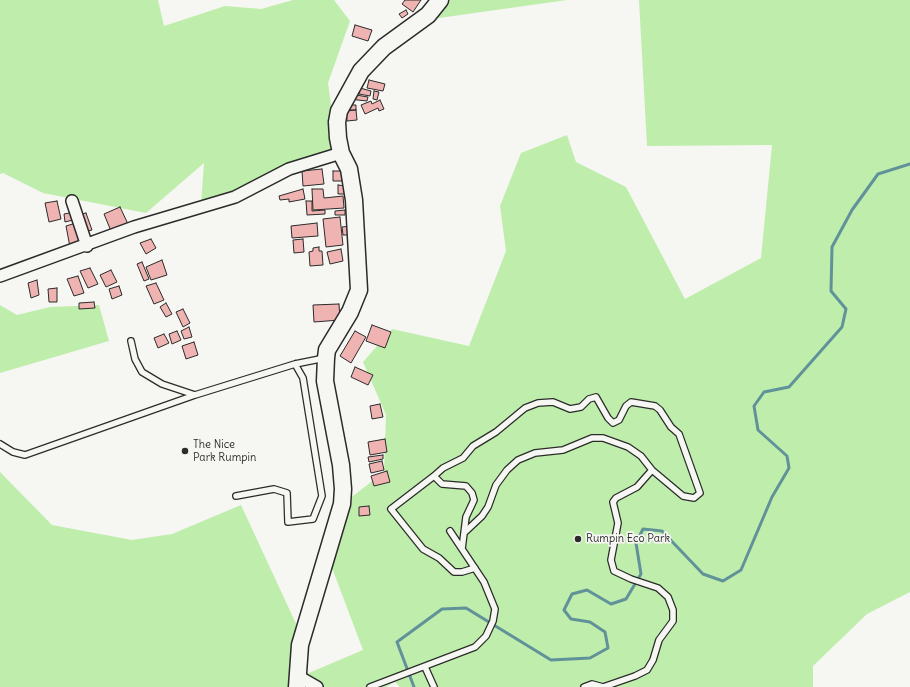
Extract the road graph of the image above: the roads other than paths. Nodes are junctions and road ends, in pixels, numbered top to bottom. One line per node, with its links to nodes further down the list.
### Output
1 (440, 0): 2 (main road)
2 (341, 153): 4 (street); 7 (main road)
3 (72, 201): 4 (street)
4 (86, 246): 5 (street)
5 (0, 276)
6 (131, 341): 9 (lane)
7 (326, 358): 8 (lane); 19 (main road)
8 (295, 364): 9 (lane); 13 (lane)
9 (195, 395): 10 (lane)
10 (0, 444)
11 (652, 470): 12 (lane); 15 (lane); 23 (lane)
12 (434, 476): 15 (lane); 17 (lane)
13 (236, 496)
14 (450, 531): 16 (lane)
15 (465, 532): 16 (lane)
16 (462, 549): 17 (lane)
17 (475, 568): 18 (lane)
18 (425, 667): 21 (lane); 22 (lane)
19 (297, 681): 20 (street)
20 (317, 687)
21 (370, 687)
22 (434, 687)
23 (584, 687)

